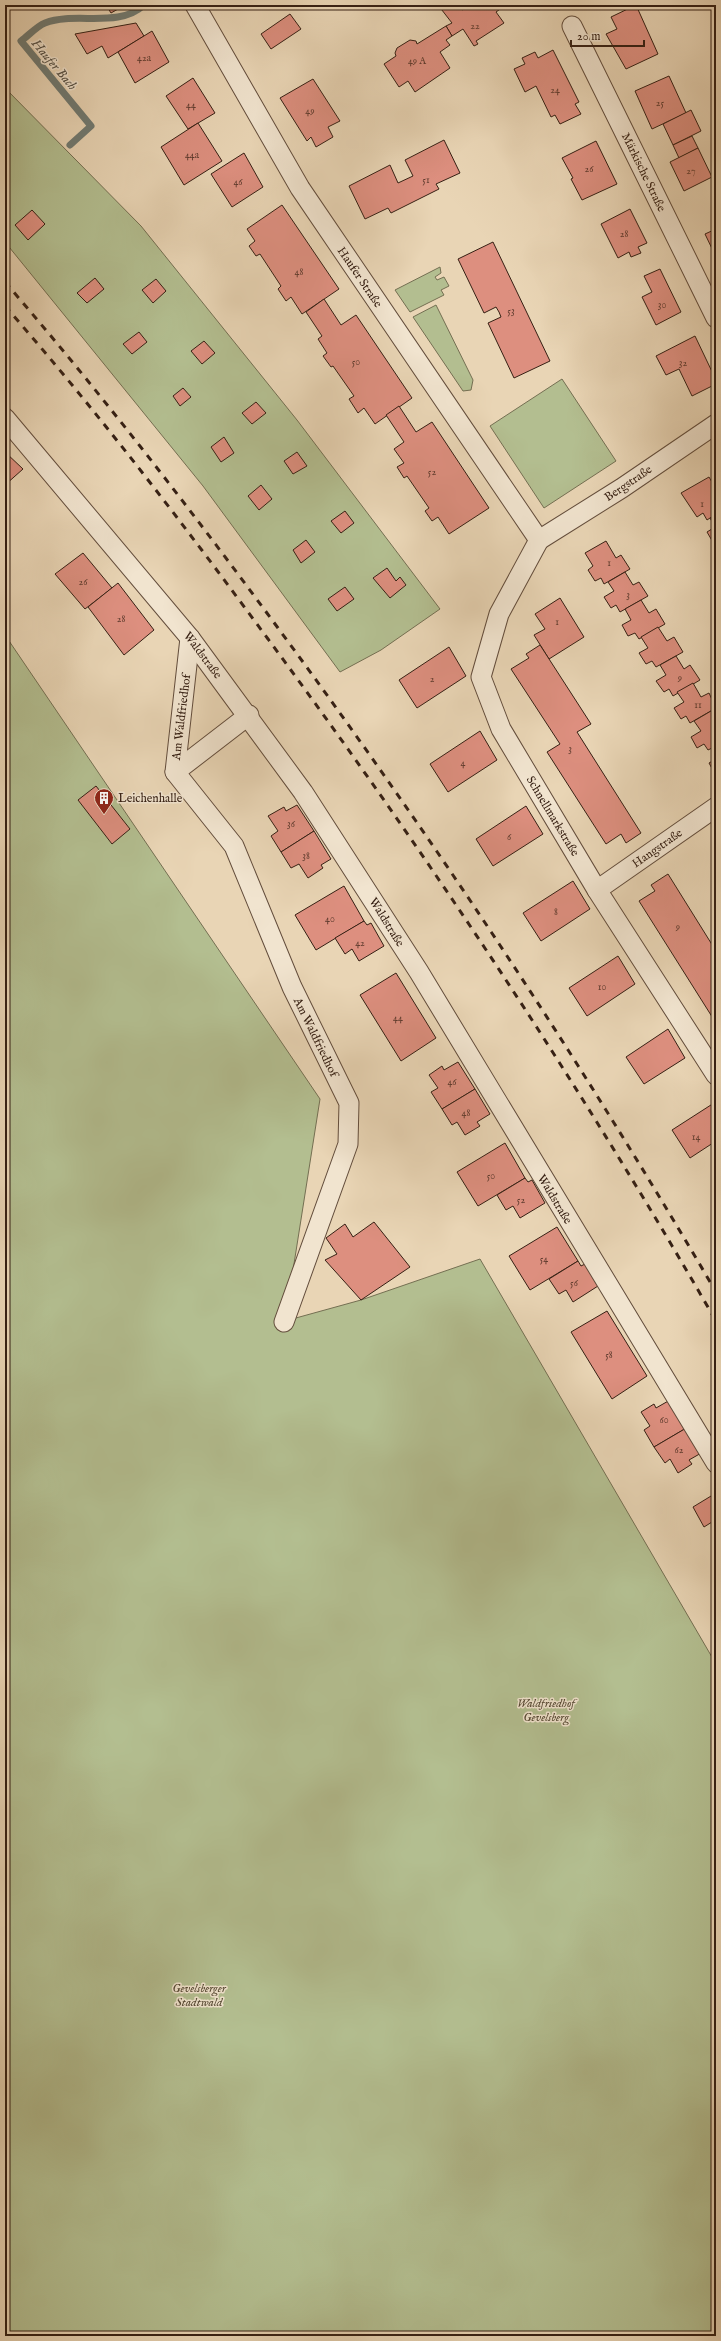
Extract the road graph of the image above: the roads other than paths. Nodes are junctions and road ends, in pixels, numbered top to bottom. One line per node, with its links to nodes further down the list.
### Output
1 (195, 5): 6 (street, Haufer Straße)
2 (572, 26): 3 (street, Märkische Straße)
3 (716, 318)
4 (5, 418): 7 (street, Waldstraße)
5 (716, 424): 6 (street, Bergstraße)
6 (539, 540): 11 (street, Schnellmarkstraße)
7 (190, 638): 8 (street, Waldstraße); 9 (street, Am Waldfriedhof)
8 (248, 715): 9 (street, Am Waldfriedhof); 14 (street, Waldstraße)
9 (175, 772): 13 (street, Am Waldfriedhof)
10 (716, 806): 11 (street, Hangstraße)
11 (598, 890): 12 (street, Schnellmarkstraße)
12 (716, 1075)
13 (284, 1322)
14 (716, 1463)

